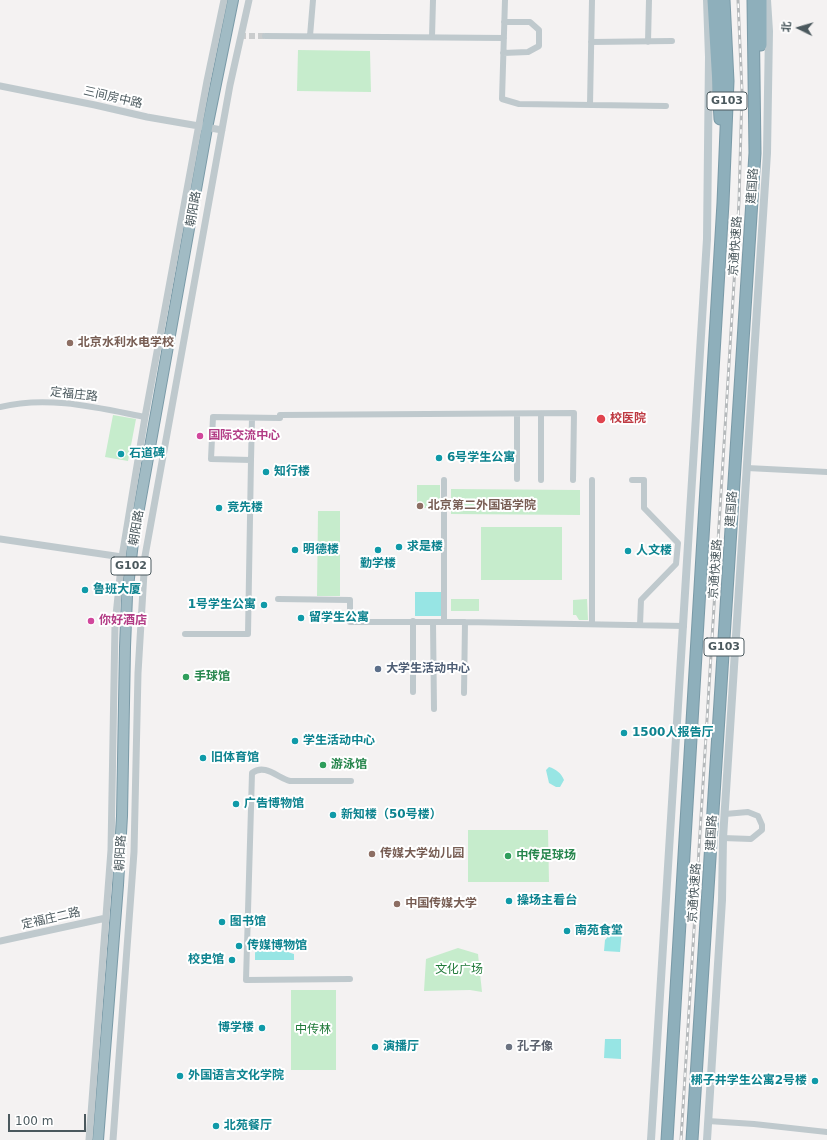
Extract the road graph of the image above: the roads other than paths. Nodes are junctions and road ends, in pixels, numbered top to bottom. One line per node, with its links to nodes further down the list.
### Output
1 (224, 0): 28 (street, 朝阳路)
2 (233, 0): 28 (highway, 朝阳路 / G102)
3 (238, 0): 28 (highway, 朝阳路 / G102)
4 (249, 0): 28 (street, 朝阳路)
5 (313, 0): 18 (street)
6 (433, 0): 19 (street)
7 (504, 0): 16 (street)
8 (592, 0): 21 (street)
9 (649, 0): 22 (street)
10 (707, 0): 55 (main road)
11 (713, 0): 30 (highway)
12 (724, 0): 30 (highway, 京通快速路 / G103)
13 (753, 0): 29 (highway, 京通快速路 / G103)
14 (761, 0): 29 (highway)
15 (767, 0): 38 (main road, 建国路)
16 (504, 22): 20 (street); 24 (street)
17 (265, 36): 18 (street)
18 (310, 36): 19 (street)
19 (432, 37): 20 (street)
20 (504, 38): 24 (street)
21 (591, 42): 22 (street); 26 (street)
22 (648, 42): 23 (street)
23 (672, 42)
24 (503, 53): 26 (street)
25 (0, 86): 28 (street, 三间房中路)
26 (590, 105): 27 (street)
27 (666, 106)
28 (210, 129): 31 (highway, 朝阳路 / G102); 31 (street, 朝阳路)
29 (756, 153): 74 (highway, 京通快速路 / G103)
30 (723, 203): 73 (highway, 京通快速路 / G103)
31 (168, 358): 35 (street, 朝阳路); 69 (highway, 朝阳路 / G102); 70 (highway, 朝阳路 / G102); 71 (street, 朝阳路)
32 (0, 406): 35 (street, 定福庄路)
33 (517, 414): 34 (street); 36 (street); 40 (street)
34 (541, 414): 42 (street); 43 (street)
35 (146, 417): 47 (street, 朝阳路)
36 (252, 418): 37 (street); 37 (street)
37 (251, 460): 56 (street)
38 (747, 468): 39 (street); 61 (main road, 建国路)
39 (827, 472)
40 (517, 479)
41 (444, 480): 51 (street)
42 (541, 480)
43 (574, 480)
44 (592, 480): 53 (street)
45 (632, 480): 54 (street)
46 (0, 539): 47 (street)
47 (122, 557): 63 (street, 朝阳路)
48 (278, 599): 49 (street)
49 (413, 621): 50 (street); 57 (street)
50 (433, 622): 51 (street); 59 (street)
51 (444, 622): 52 (street)
52 (465, 622): 53 (street); 58 (street)
53 (592, 624): 54 (street)
54 (640, 625): 55 (street)
55 (684, 626): 72 (main road)
56 (185, 634)
57 (413, 692)
58 (464, 693)
59 (434, 709)
60 (351, 781): 65 (street)
61 (725, 814): 62 (main road, 建国路); 62 (street)
62 (723, 838): 66 (main road, 建国路)
63 (106, 918): 64 (street, 定福庄二路); 68 (street, 朝阳路)
64 (0, 941)
65 (350, 979)
66 (708, 1121): 67 (street); 75 (main road, 建国路)
67 (827, 1132)
68 (89, 1140)
69 (98, 1140)
70 (104, 1140)
71 (113, 1140)
72 (651, 1140)
73 (667, 1140)
74 (692, 1140)
75 (707, 1140)

